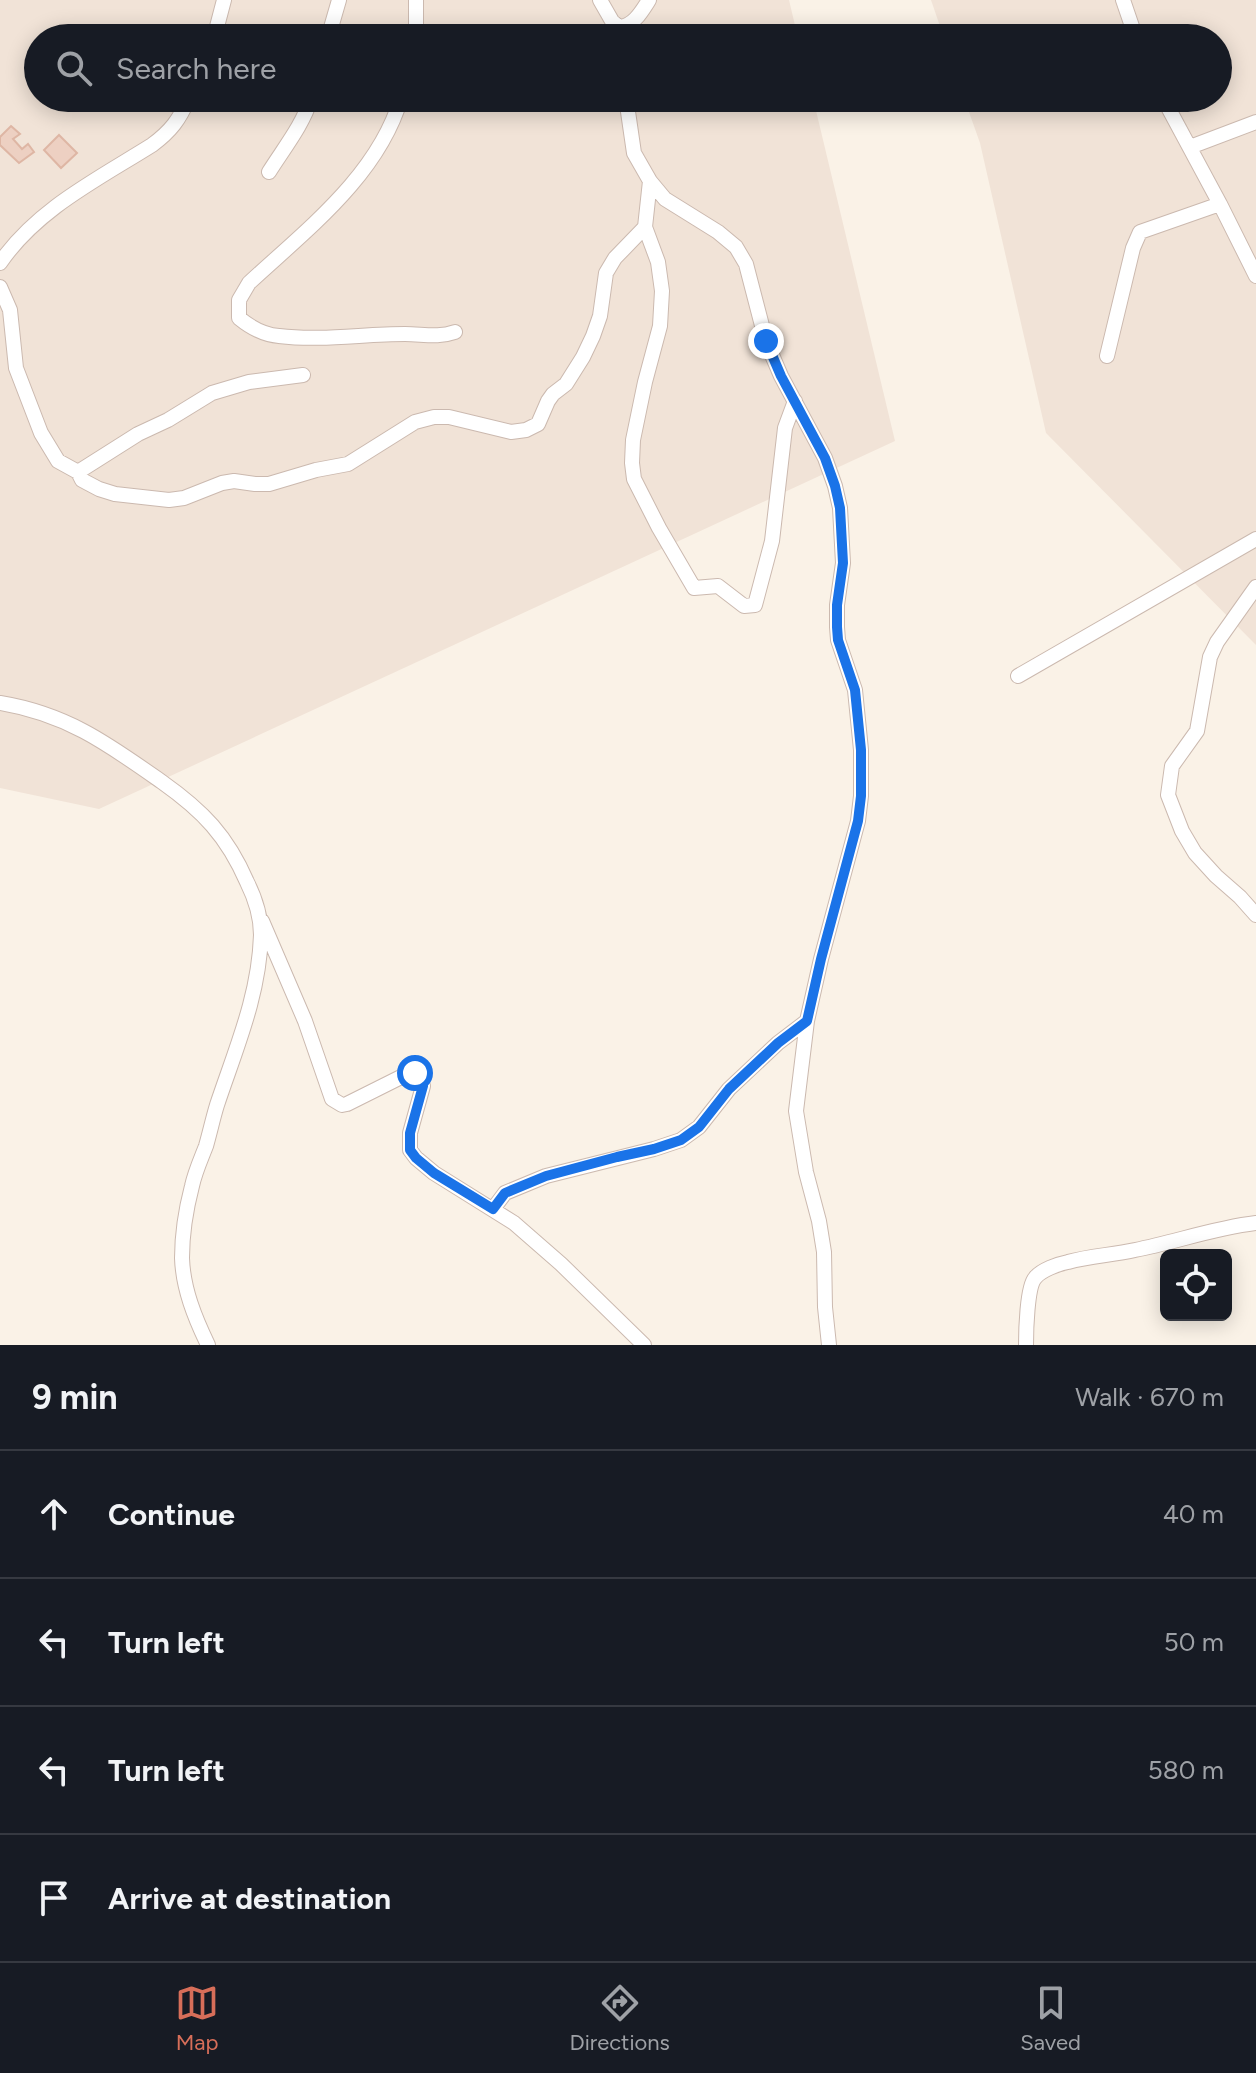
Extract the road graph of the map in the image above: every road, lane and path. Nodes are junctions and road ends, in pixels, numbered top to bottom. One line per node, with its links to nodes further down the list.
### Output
1 (224, 0): 7 (street)
2 (339, 0): 8 (street)
3 (416, 0): 9 (street)
4 (600, 0): 10 (street)
5 (649, 0): 11 (street)
6 (1123, 0): 12 (street)
7 (218, 24)
8 (332, 24)
9 (416, 24)
10 (614, 24)
11 (630, 24)
12 (1131, 24)
13 (181, 112): 24 (street)
14 (306, 112): 20 (street)
15 (395, 112): 27 (street)
16 (628, 112): 21 (street)
17 (1171, 112): 19 (street)
18 (1256, 122): 19 (street)
19 (1190, 147): 22 (street)
20 (269, 172)
21 (650, 181): 23 (street); 30 (street)
22 (1220, 204): 25 (street); 28 (street)
23 (645, 227): 30 (street); 31 (street)
24 (0, 263)
25 (1256, 276)
26 (0, 287): 31 (street)
27 (455, 332)
28 (1107, 356)
29 (303, 375): 31 (street)
30 (795, 401): 38 (street)
31 (78, 472)
32 (1256, 539): 34 (street)
33 (1256, 587): 37 (street)
34 (1018, 676)
35 (0, 703): 36 (street)
36 (258, 912): 39 (street); 41 (street)
37 (1256, 915)
38 (807, 1021): 39 (street); 43 (street)
39 (493, 1209): 42 (street)
40 (1256, 1223): 44 (street)
41 (208, 1345)
42 (644, 1345)
43 (829, 1345)
44 (1026, 1345)

